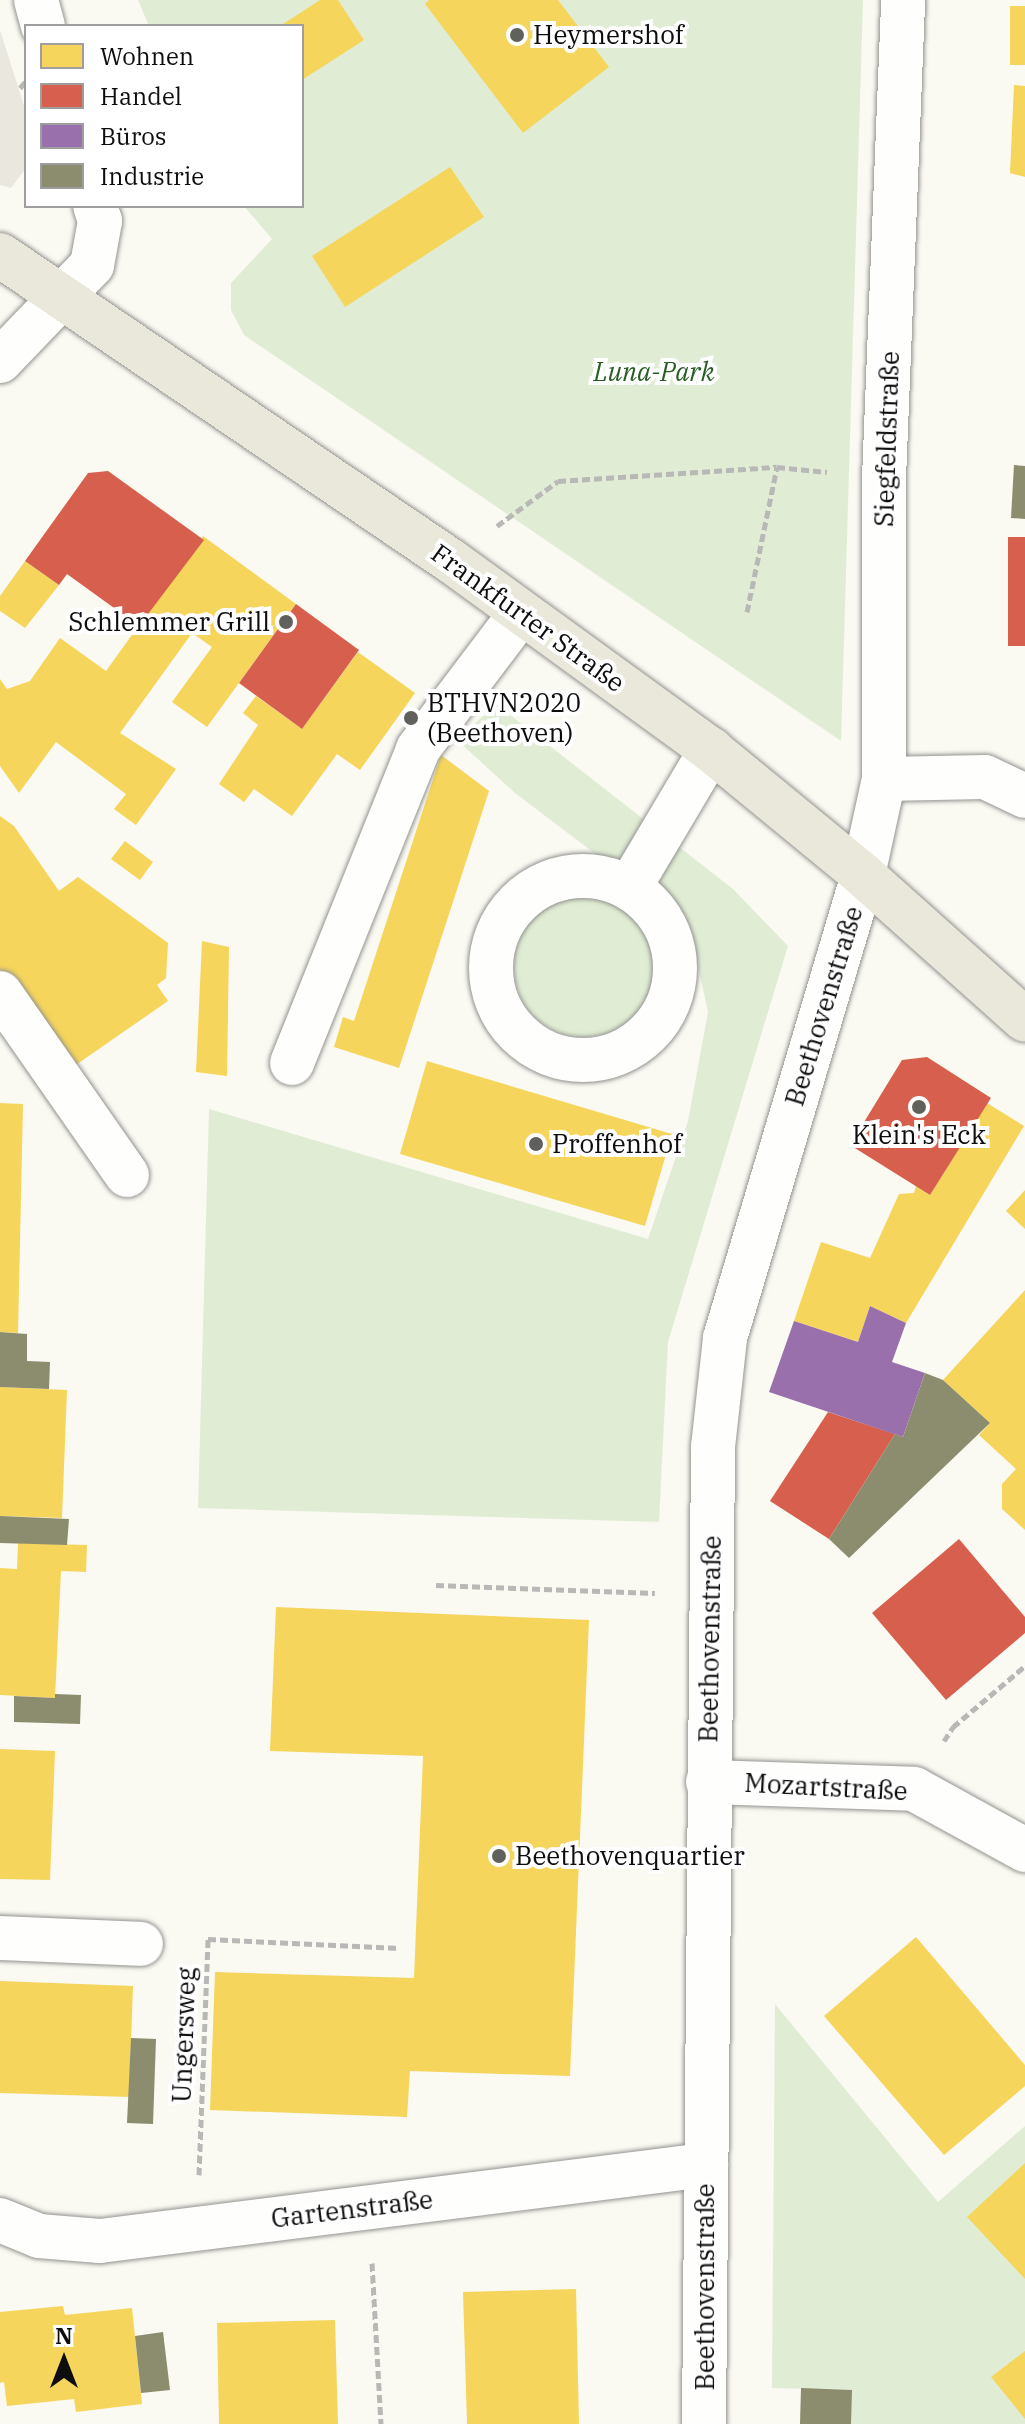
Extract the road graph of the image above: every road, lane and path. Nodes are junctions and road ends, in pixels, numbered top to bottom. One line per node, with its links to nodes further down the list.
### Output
1 (36, 0): 3 (street)
2 (903, 0): 11 (street, Siegfeldstraße)
3 (42, 24)
4 (24, 83): 5 (path)
5 (20, 88)
6 (96, 208): 8 (street)
7 (0, 255): 8 (main road, Frankfurter Straße)
8 (66, 297): 9 (street); 12 (main road, Frankfurter Straße)
9 (0, 361)
10 (777, 467): 11 (path); 12 (path); 13 (path)
11 (884, 478): 16 (street, Siegfeldstraße)
12 (451, 561): 14 (main road, Frankfurter Straße)
13 (747, 612)
14 (520, 614): 15 (main road, Frankfurter Straße); 22 (street)
15 (711, 750): 18 (main road, Frankfurter Straße); 19 (street)
16 (884, 779): 17 (street); 18 (street, Siegfeldstraße)
17 (1025, 796)
18 (863, 875): 21 (main road, Frankfurter Straße); 25 (street, Beethovenstraße)
19 (629, 888): 19 (street)
20 (0, 993): 23 (street)
21 (1025, 1020)
22 (292, 1063)
23 (127, 1175)
24 (436, 1585): 25 (path)
25 (711, 1595): 27 (street, Beethovenstraße)
26 (1025, 1666): 28 (path)
27 (708, 1782): 28 (street, Mozartstraße); 33 (street, Beethovenstraße)
28 (914, 1789): 29 (street, Mozartstraße)
29 (1025, 1850)
30 (0, 1938): 31 (street)
31 (141, 1944)
32 (400, 1948): 36 (path, Ungersweg)
33 (706, 2165): 34 (street, Gartenstraße); 38 (street, Beethovenstraße)
34 (370, 2206): 36 (street, Gartenstraße); 37 (path)
35 (0, 2220): 36 (street, Gartenstraße)
36 (197, 2227)
37 (381, 2424)
38 (704, 2424)

